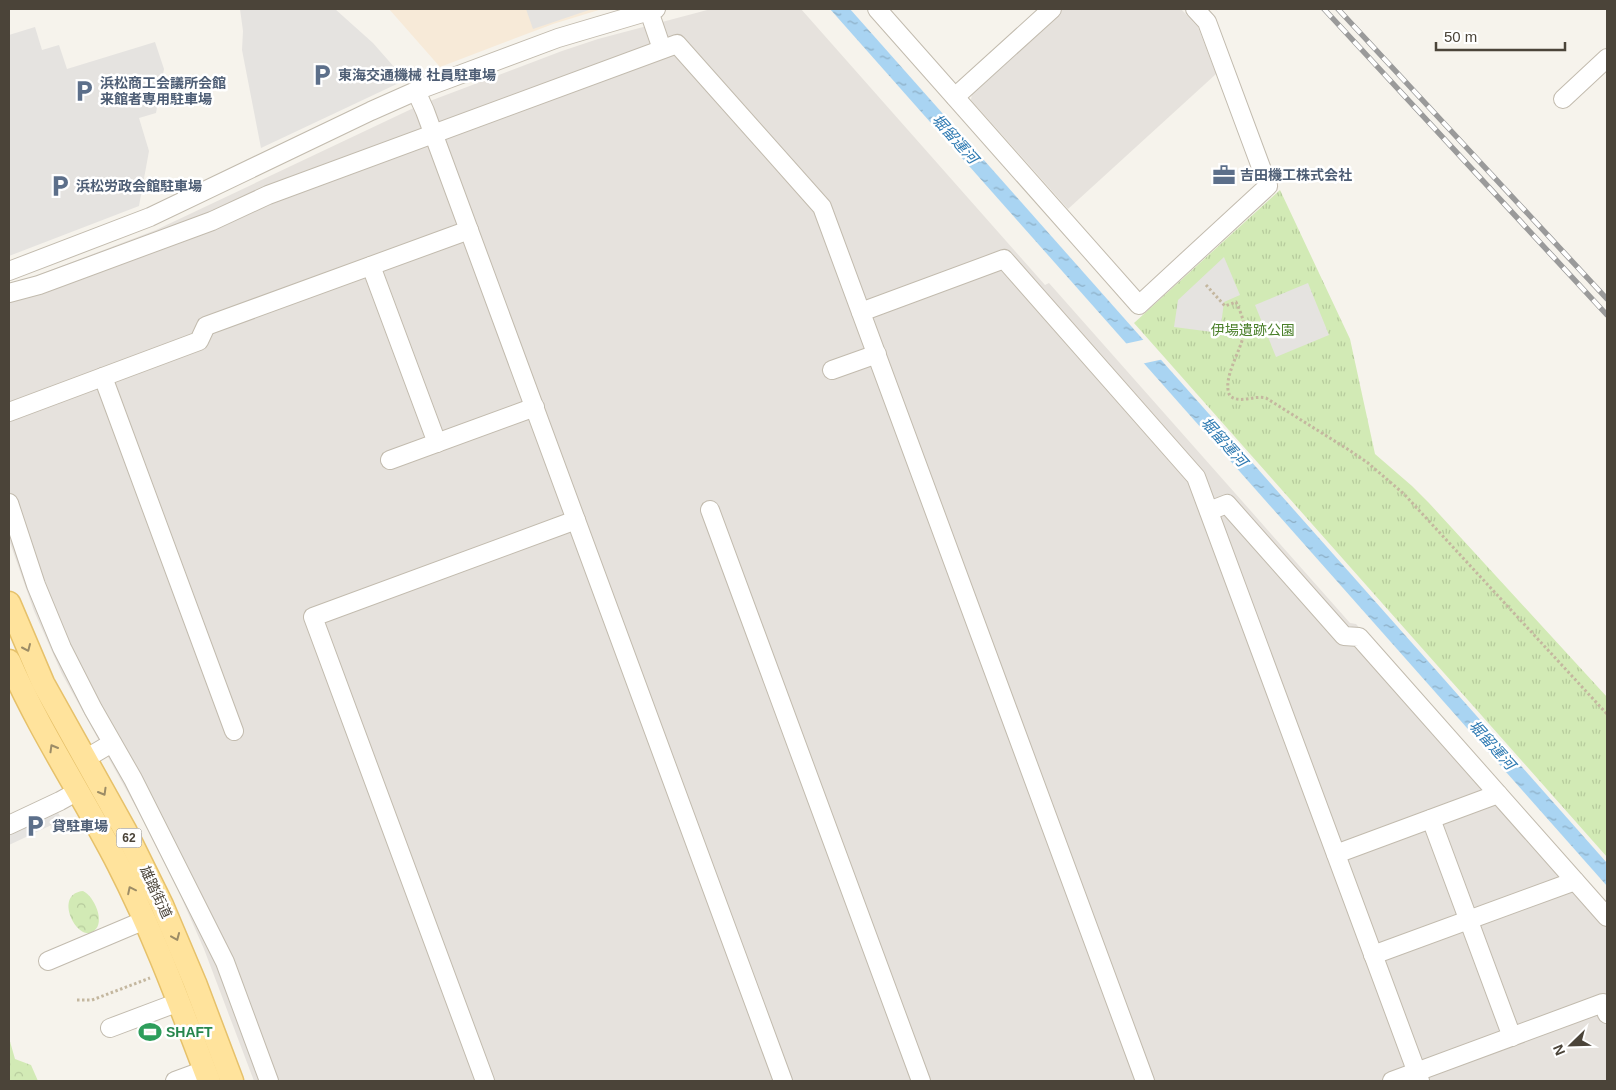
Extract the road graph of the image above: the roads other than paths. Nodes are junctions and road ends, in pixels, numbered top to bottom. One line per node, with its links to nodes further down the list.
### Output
1 (877, 9): 8 (street)
2 (1052, 9): 8 (street)
3 (1196, 9): 8 (street)
4 (652, 10): 5 (street); 7 (street)
5 (662, 50): 10 (street); 15 (street)
6 (1607, 58): 9 (street)
7 (416, 91): 10 (street); 13 (street)
8 (955, 97)
9 (1563, 99)
10 (434, 134): 11 (street); 14 (street)
11 (469, 230): 12 (street); 19 (street)
12 (371, 266): 18 (street); 21 (street)
13 (9, 271)
14 (9, 293)
15 (861, 312): 16 (street); 25 (street)
16 (877, 354): 17 (street); 55 (street)
17 (832, 370)
18 (103, 377): 20 (street); 29 (street)
19 (535, 408): 21 (street); 26 (street)
20 (9, 412)
21 (437, 443): 22 (street)
22 (390, 460)
23 (9, 503): 30 (street)
24 (710, 510): 54 (street)
25 (1209, 511): 33 (street); 36 (street)
26 (576, 520): 52 (street); 53 (street)
27 (9, 603): 31 (main road, 雄踏街道 / 62, one-way to 31)
28 (10, 666): 32 (main road, 雄踏街道 / 62, one-way to 28)
29 (234, 731)
30 (112, 743): 31 (street); 51 (street)
31 (84, 759): 50 (main road, 雄踏街道 / 62, one-way to 50)
32 (78, 791): 35 (street); 39 (main road, 雄踏街道 / 62, one-way to 32)
33 (1498, 794): 34 (street); 37 (street)
34 (1431, 819): 36 (street); 40 (street)
35 (9, 825)
36 (1336, 854): 41 (street)
37 (1575, 880): 38 (street); 40 (street)
38 (1607, 917)
39 (145, 920): 42 (street); 43 (main road, 雄踏街道 / 62)
40 (1469, 920): 41 (street); 46 (street)
41 (1373, 955): 48 (street)
42 (48, 961)
43 (179, 1002): 45 (street); 47 (main road, 雄踏街道 / 62)
44 (1607, 1014): 46 (street)
45 (110, 1028)
46 (1512, 1037): 48 (street)
47 (207, 1076): 49 (street)
48 (1418, 1077): 56 (street)
49 (175, 1081)
50 (232, 1081)
51 (269, 1081)
52 (485, 1081)
53 (784, 1081)
54 (921, 1081)
55 (1145, 1081)
56 (1392, 1081)

